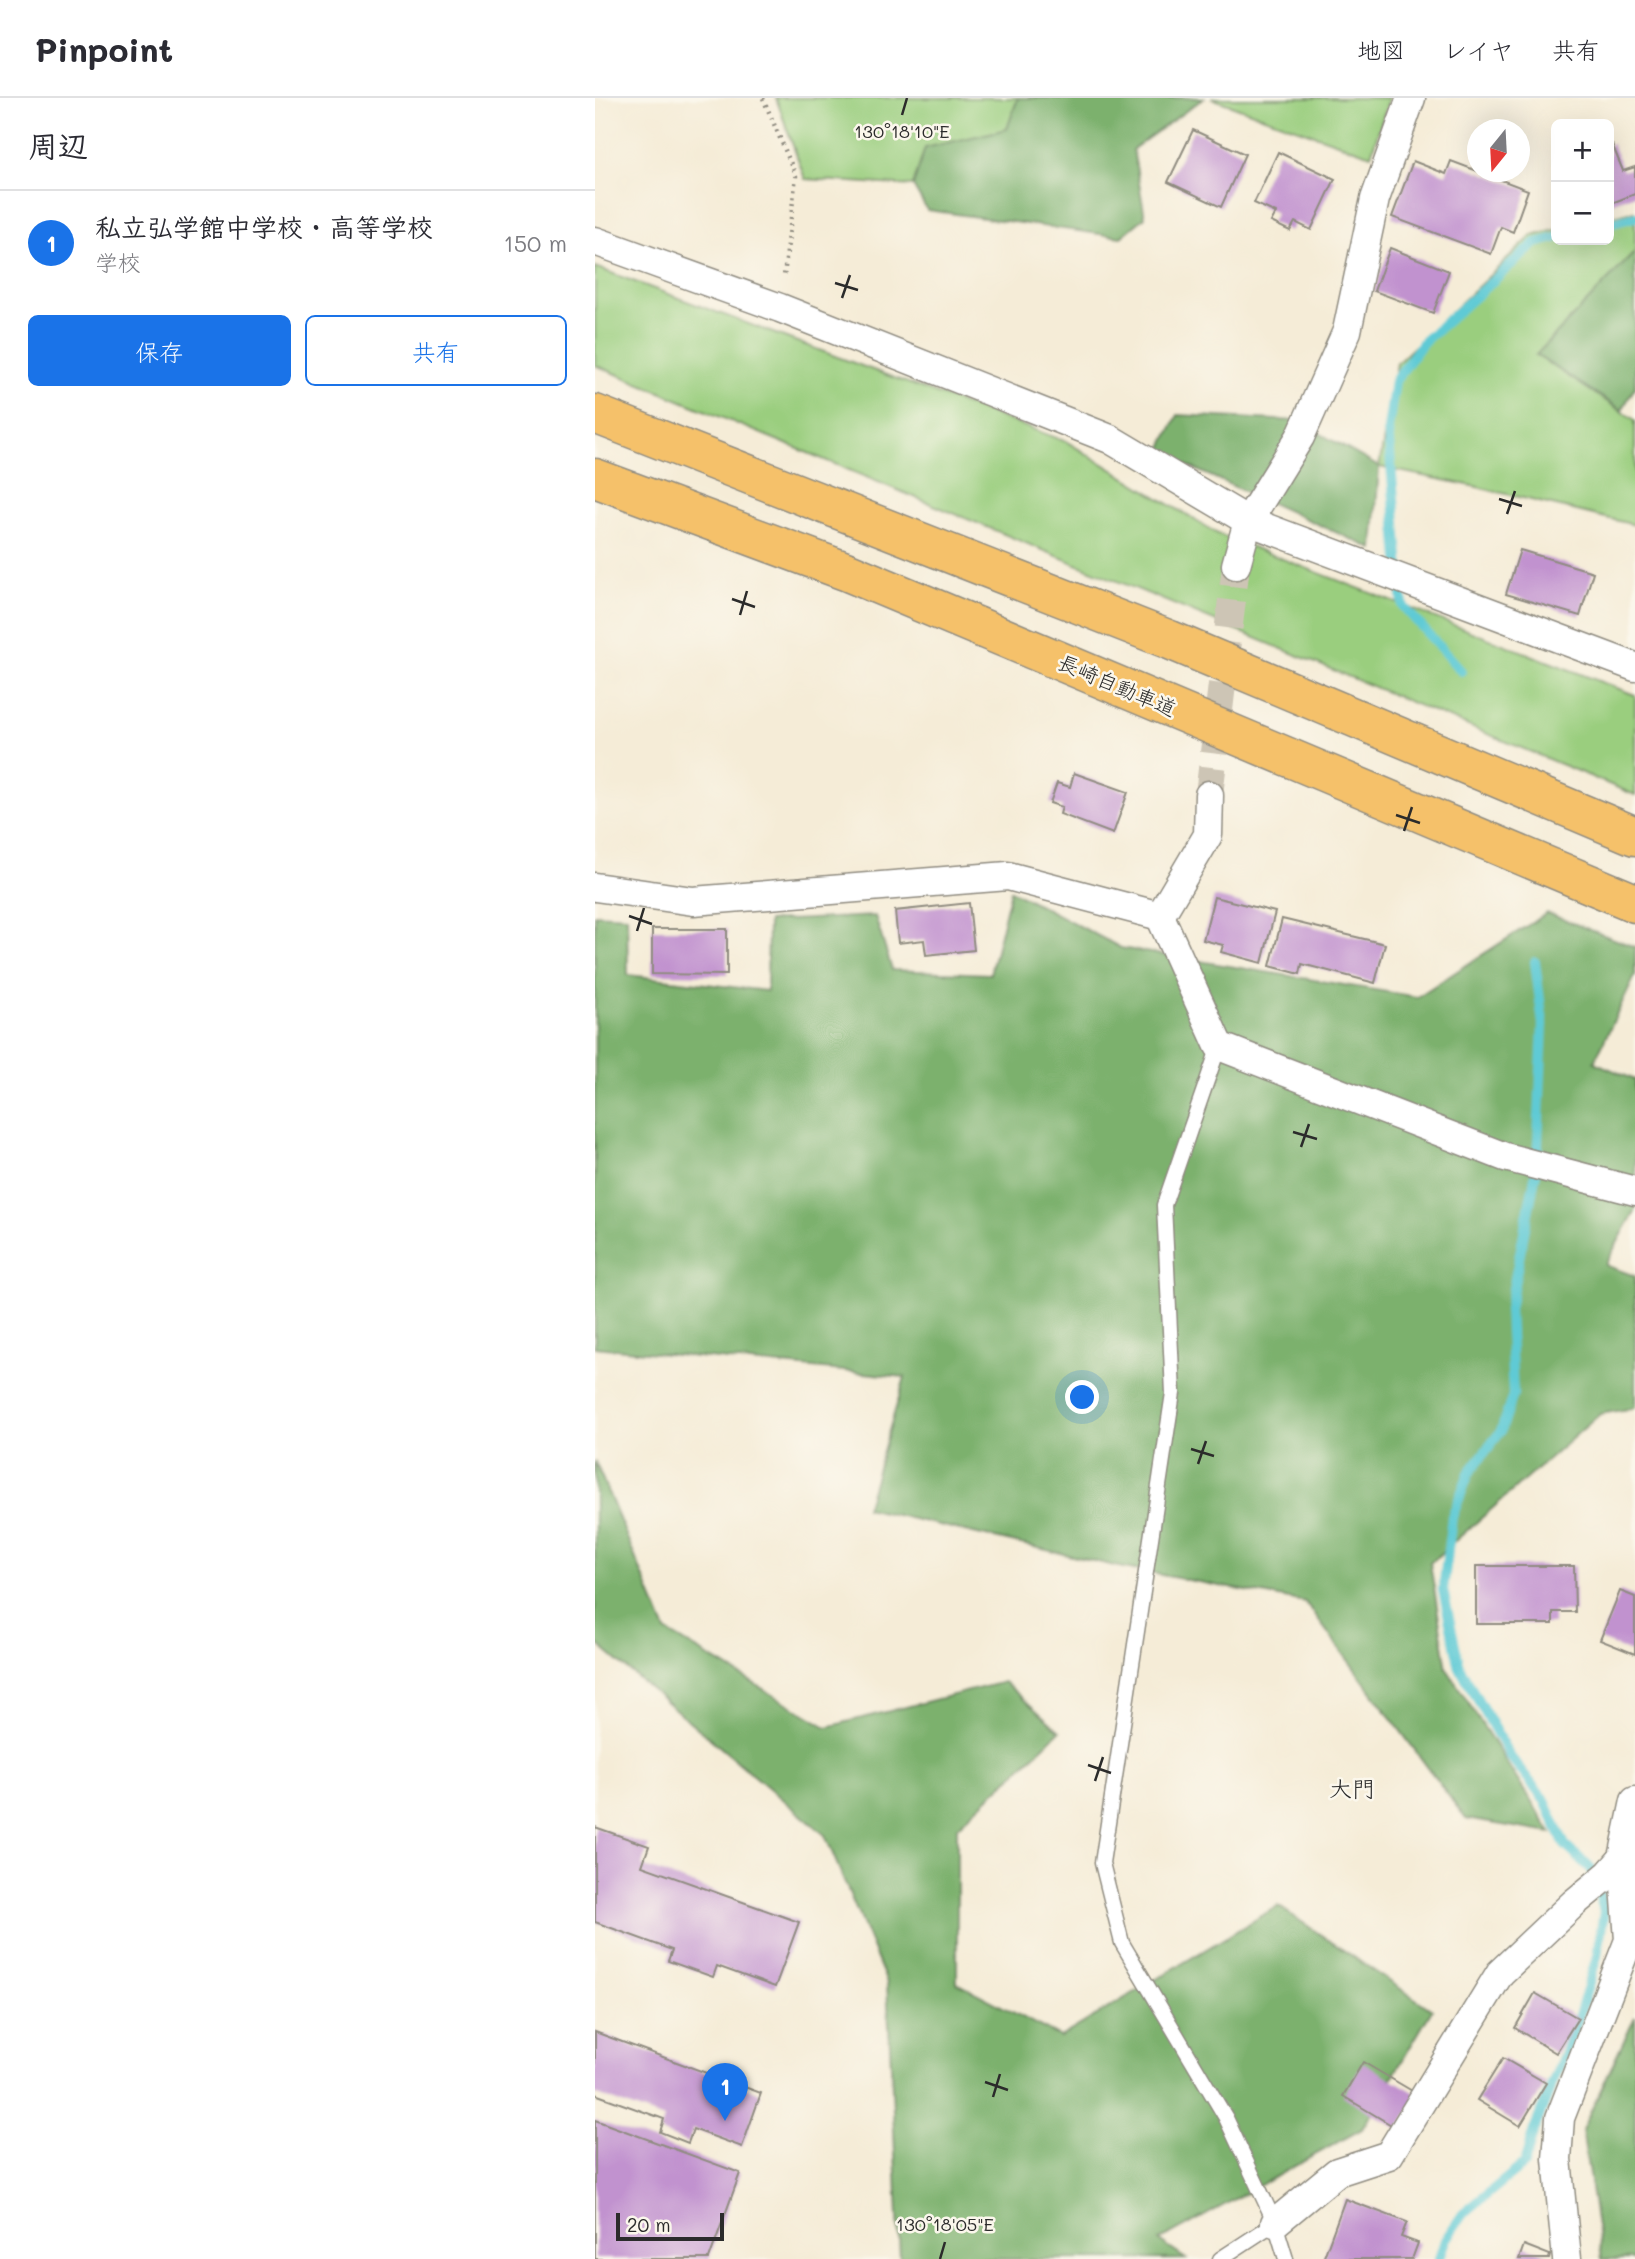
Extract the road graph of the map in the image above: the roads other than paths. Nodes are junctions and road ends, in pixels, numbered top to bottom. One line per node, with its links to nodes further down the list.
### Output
1 (1411, 98): 5 (street)
2 (595, 241): 5 (street)
3 (595, 414): 9 (highway)
4 (595, 478): 11 (highway, 長崎自動車道)
5 (1248, 521): 6 (street); 7 (street)
6 (1236, 565)
7 (1635, 667)
8 (1209, 795): 12 (street)
9 (1635, 836)
10 (595, 887): 12 (street)
11 (1635, 903)
12 (1160, 916): 13 (street)
13 (1219, 1046): 14 (street); 17 (lane)
14 (1635, 1191)
15 (1635, 1801): 16 (street)
16 (1616, 1866): 17 (street); 20 (street)
17 (1275, 2223): 18 (lane); 19 (lane)
18 (1220, 2259)
19 (1286, 2259)
20 (1567, 2259)

